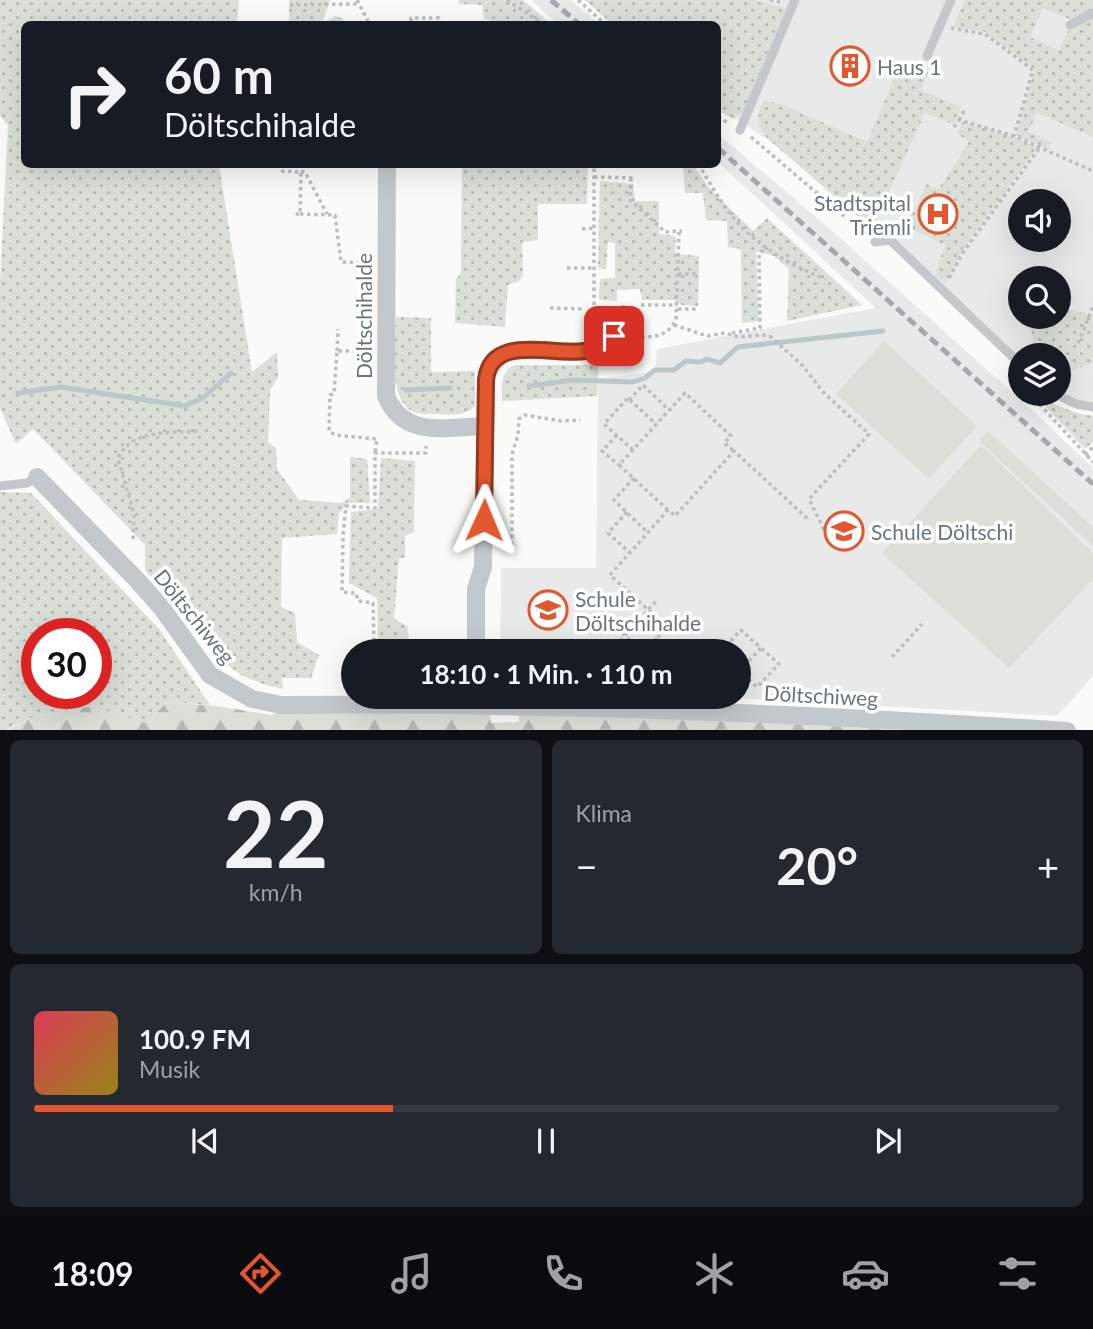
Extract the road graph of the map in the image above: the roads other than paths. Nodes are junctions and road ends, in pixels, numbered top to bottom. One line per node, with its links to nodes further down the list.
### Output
1 (795, 0): 6 (lane)
2 (951, 0): 5 (lane)
3 (1093, 13): 4 (lane)
4 (1070, 25)
5 (927, 56)
6 (740, 130)
7 (387, 168): 13 (street, Döltschihalde)
8 (875, 242): 10 (lane)
9 (614, 336): 13 (street)
10 (1008, 352)
11 (1071, 402): 12 (lane)
12 (1093, 407)
13 (485, 426): 16 (street)
14 (37, 477): 15 (lane, Döltschiweg); 17 (street, Döltschiweg)
15 (0, 486)
16 (476, 639)
17 (341, 704)
18 (679, 709): 19 (street, Döltschiweg)
19 (1067, 730)

